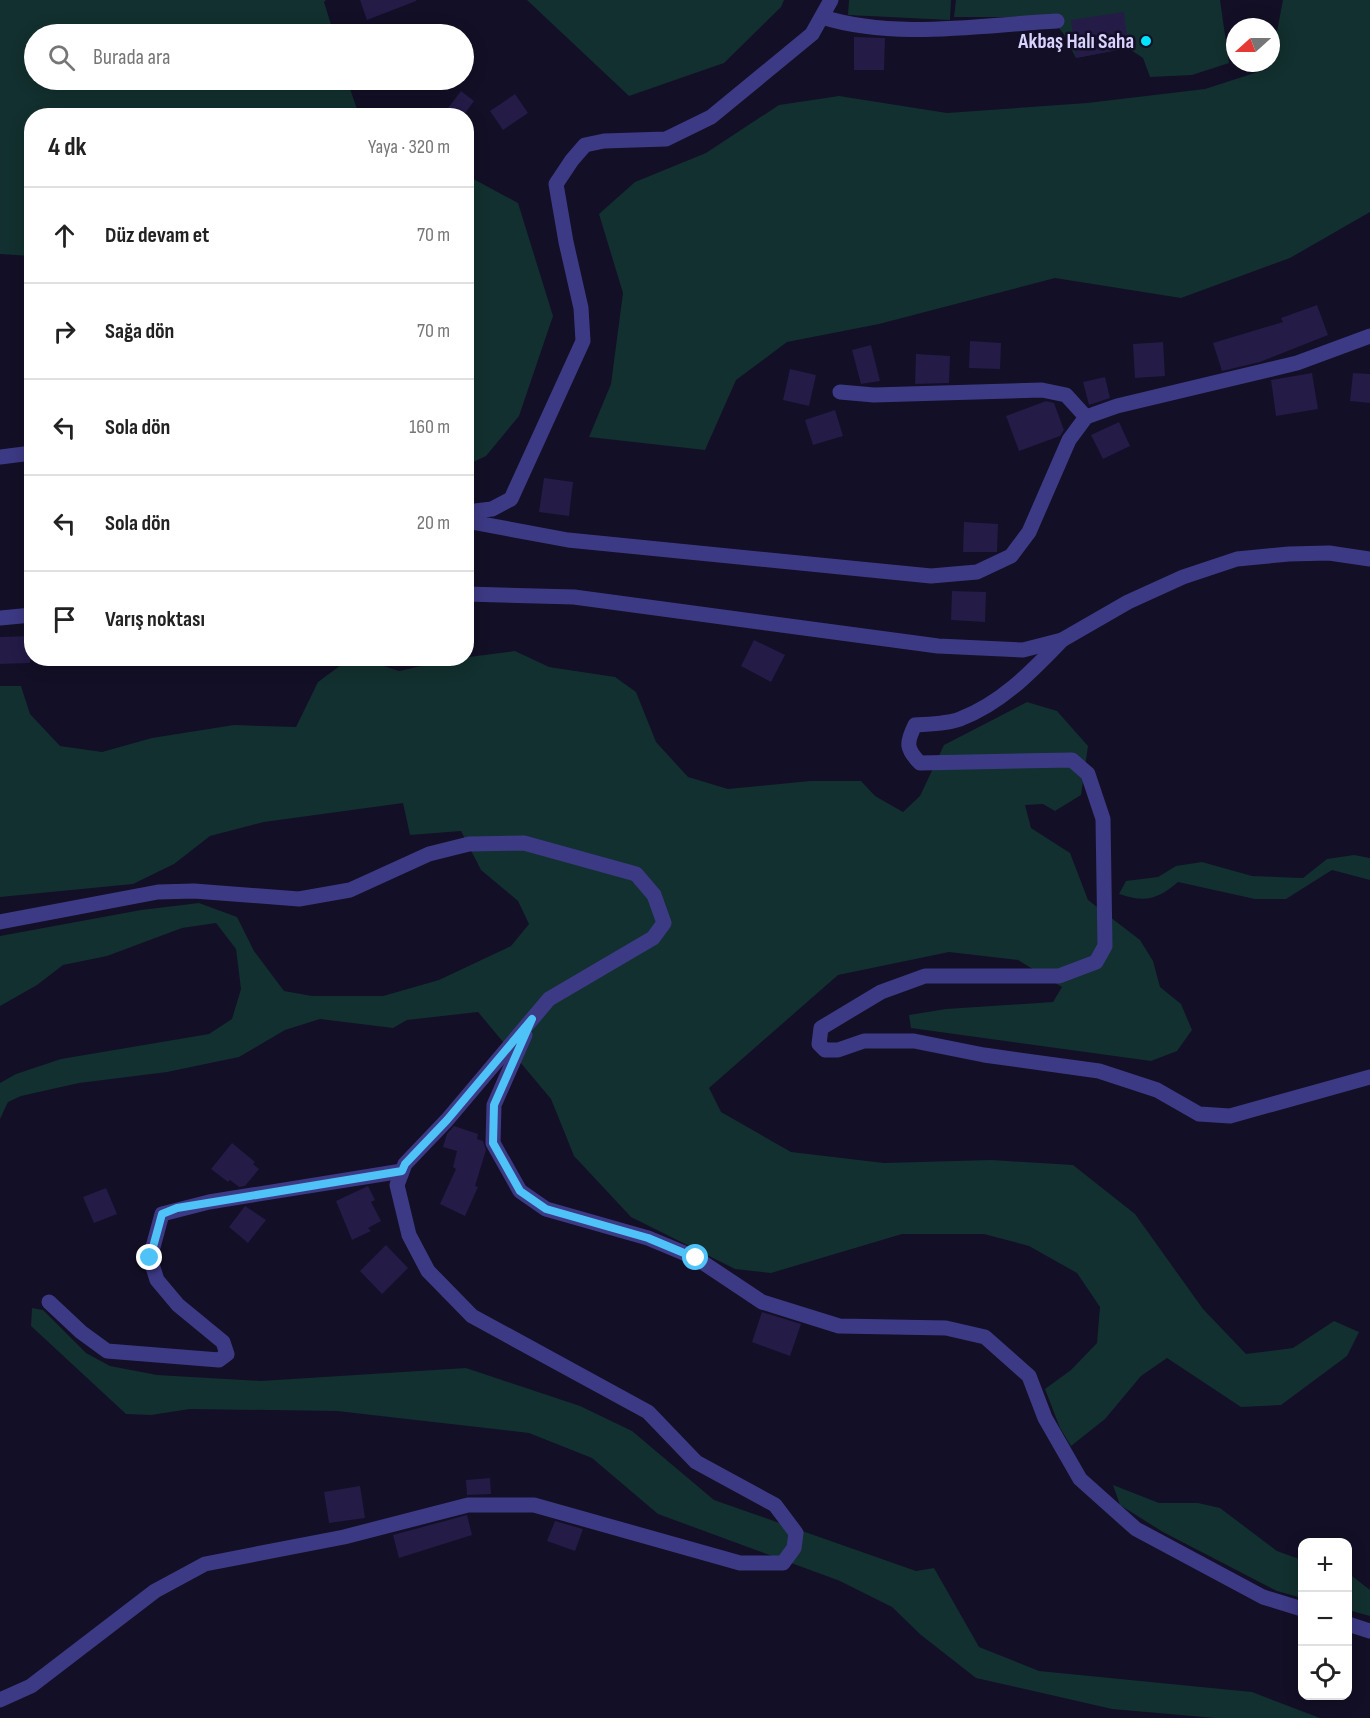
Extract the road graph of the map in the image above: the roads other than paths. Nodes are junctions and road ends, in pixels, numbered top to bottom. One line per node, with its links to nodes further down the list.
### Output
1 (831, 0): 2 (street)
2 (822, 17): 3 (street); 9 (street)
3 (1057, 21)
4 (1370, 336): 6 (street)
5 (840, 392): 6 (street)
6 (1086, 417): 10 (street)
7 (24, 454): 8 (street)
8 (0, 457)
9 (474, 511)
10 (474, 522)
11 (1370, 559): 15 (street)
12 (474, 594): 15 (street)
13 (24, 616): 14 (street)
14 (0, 618)
15 (1062, 640): 18 (street)
16 (0, 922): 17 (street)
17 (532, 1019): 19 (street); 21 (street)
18 (1370, 1077)
19 (402, 1171): 20 (street); 24 (street)
20 (49, 1302)
21 (1298, 1608)
22 (1352, 1625): 23 (street)
23 (1370, 1630)
24 (0, 1700)

